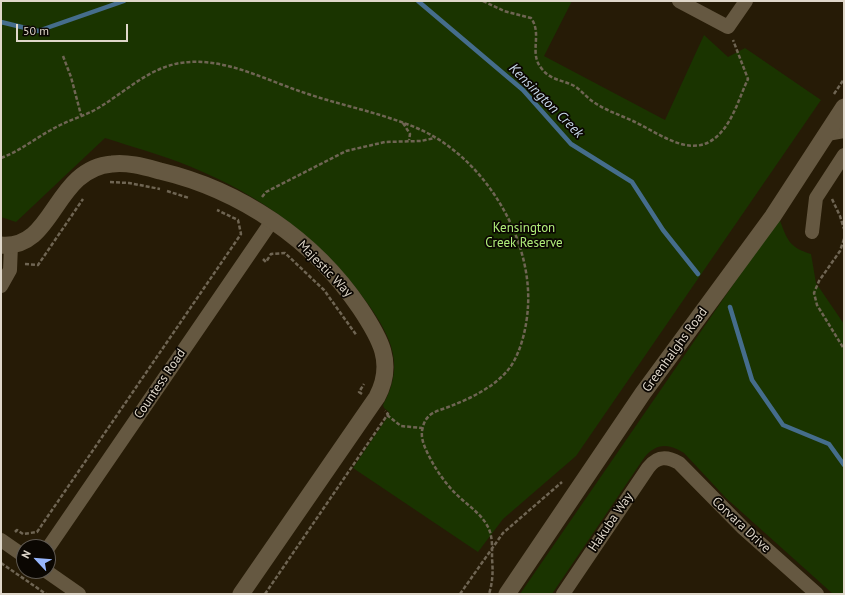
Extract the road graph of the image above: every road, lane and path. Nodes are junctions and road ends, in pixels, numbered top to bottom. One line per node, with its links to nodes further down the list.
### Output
1 (483, 1): 4 (path)
2 (679, 1): 4 (street)
3 (746, 1): 4 (street)
4 (728, 27)
5 (63, 56): 7 (path)
6 (844, 107): 12 (street, Greenhalghs Road)
7 (81, 115): 8 (path); 14 (path)
8 (403, 123): 10 (path); 11 (path)
9 (844, 130): 12 (street)
10 (436, 138): 11 (path); 35 (path)
11 (409, 140): 20 (path)
12 (821, 142): 49 (street, Greenhalghs Road)
13 (844, 155): 23 (street)
14 (1, 158)
15 (105, 183): 18 (path)
16 (86, 195): 28 (path)
17 (832, 195): 22 (path)
18 (195, 200)
19 (214, 208): 25 (path)
20 (253, 208): 21 (street, Majestic Way); 26 (street, Majestic Way)
21 (272, 221): 27 (street, Countess Road); 33 (street, Majestic Way)
22 (844, 229)
23 (812, 232)
24 (844, 239): 31 (path)
25 (236, 241): 27 (path); 38 (path)
26 (6, 245): 29 (street)
27 (251, 251): 30 (path); 37 (street, Countess Road)
28 (23, 264)
29 (1, 286)
30 (361, 341)
31 (844, 349)
32 (366, 379): 33 (path)
33 (373, 403): 34 (path); 45 (street, Majestic Way)
34 (387, 415): 35 (path); 46 (path)
35 (422, 428): 39 (path)
36 (666, 457): 50 (street, Hakuba Way); 51 (street, Corvara Drive)
37 (54, 539)
38 (4, 542): 40 (street)
39 (492, 549): 47 (path); 48 (path)
40 (16, 550)
41 (1, 563): 43 (path)
42 (56, 578): 44 (street)
43 (46, 594)
44 (79, 594)
45 (241, 594)
46 (265, 594)
47 (460, 594)
48 (489, 594)
49 (507, 594)
50 (563, 594)
51 (817, 594)

